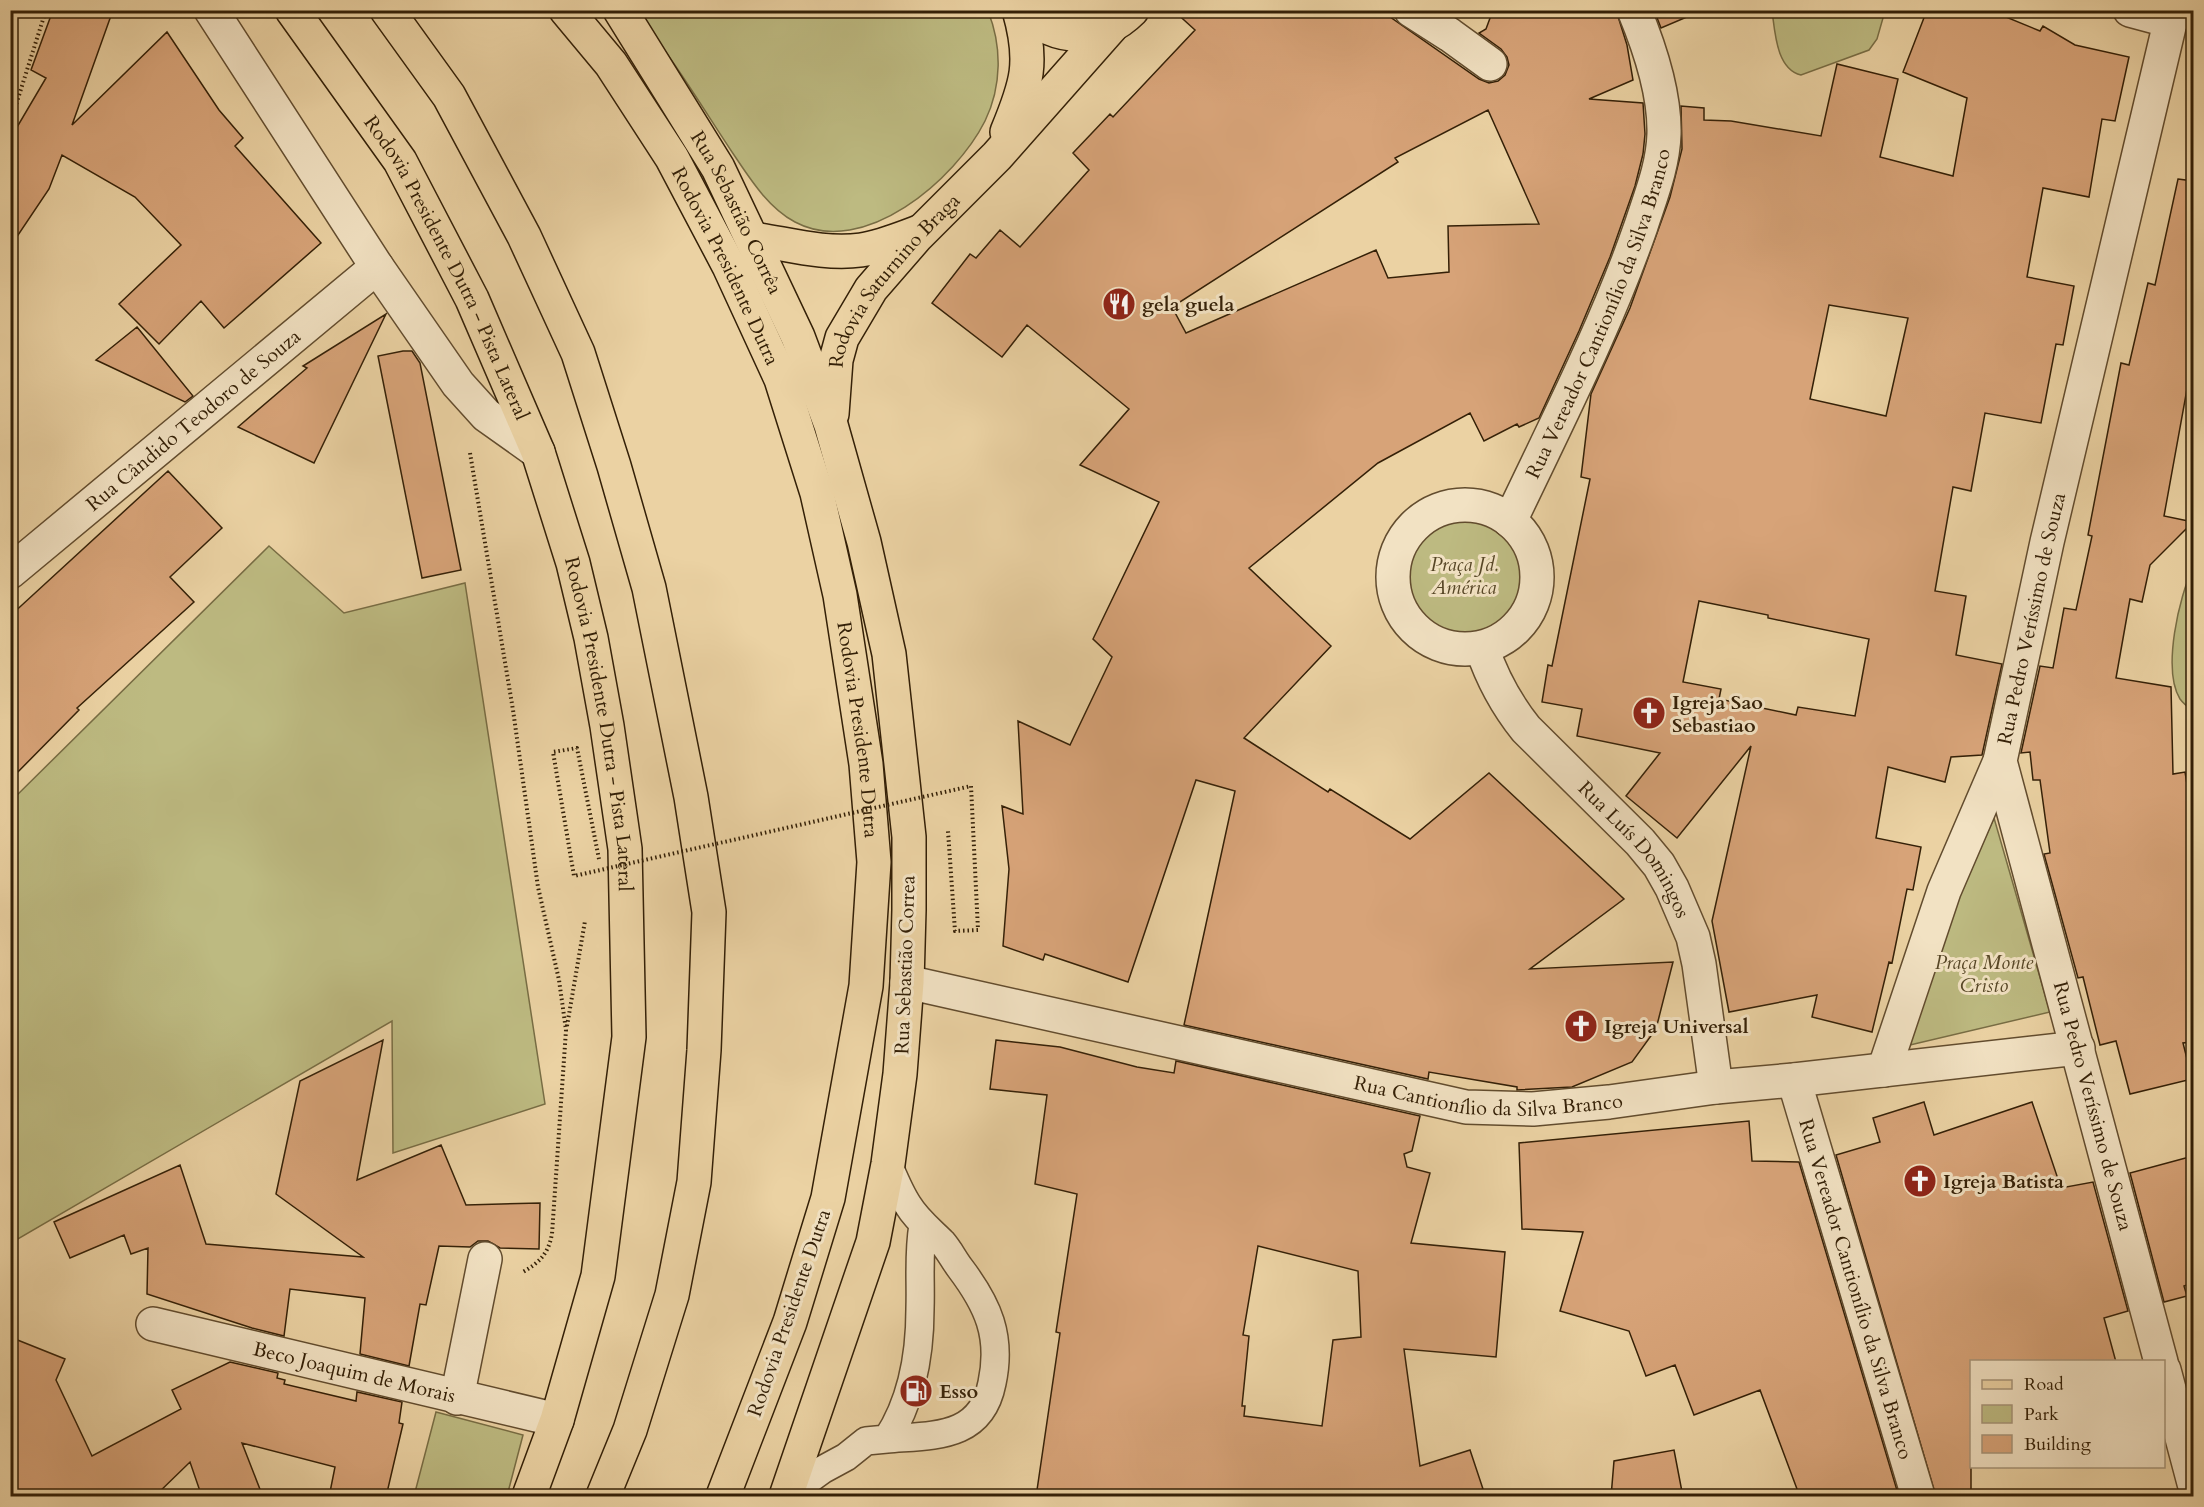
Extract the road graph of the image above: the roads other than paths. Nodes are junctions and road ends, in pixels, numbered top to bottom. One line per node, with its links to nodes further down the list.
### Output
1 (210, 10): 17 (street)
2 (292, 10): 19 (main road, Rodovia Presidente Dutra - Pista Lateral)
3 (387, 10): 40 (main road)
4 (566, 10): 41 (main road, Rodovia Presidente Dutra)
5 (620, 10): 16 (main road, Rua Sebastião Corrêa)
6 (1019, 10): 14 (main road, Rodovia Saturnino Braga)
7 (1025, 10): 12 (main road)
8 (1411, 10): 13 (street)
9 (1634, 10): 20 (street, Rua Vereador Cantionílio da Silva Branco)
10 (2130, 10): 11 (street)
11 (2172, 16): 23 (street, Rua Pedro Veríssimo de Souza)
12 (1122, 19): 14 (main road, Rodovia Saturnino Braga)
13 (1490, 64)
14 (997, 156): 15 (main road, Rodovia Saturnino Braga)
15 (923, 230): 16 (main road); 18 (main road, Rodovia Saturnino Braga)
16 (753, 239): 18 (main road, Rua Sebastião Corrêa)
17 (377, 267): 19 (street); 21 (street, Rua Cândido Teodoro de Souza)
18 (831, 425): 24 (main road, Rua Sebastião Correa)
19 (538, 452): 36 (main road, Rodovia Presidente Dutra - Pista Lateral)
20 (1510, 521): 22 (street); 22 (street)
21 (10, 572)
22 (1482, 648): 28 (street, Rua Luís Domingos)
23 (2000, 761): 25 (street, Rua Pedro Veríssimo de Souza); 26 (street)
24 (907, 982): 28 (street, Rua Cantionílio da Silva Branco); 29 (main road, Rua Sebastião Correa)
25 (2078, 1048): 26 (street, Rua Cantionílio da Silva Branco); 33 (street, Rua Pedro Veríssimo de Souza)
26 (1884, 1070): 27 (street, Rua Cantionílio da Silva Branco)
27 (1794, 1080): 28 (street, Rua Cantionílio da Silva Branco); 44 (street, Rua Vereador Cantionílio da Silva Branco)
28 (1716, 1087)
29 (888, 1164): 30 (lane); 42 (main road, Rua Sebastião Correa)
30 (923, 1225): 37 (lane); 37 (lane)
31 (485, 1258): 35 (street)
32 (153, 1324): 35 (street, Beco Joaquim de Morais)
33 (2160, 1360)
34 (2165, 1378): 38 (street)
35 (457, 1398): 36 (street, Beco Joaquim de Morais)
36 (557, 1420): 39 (main road, Rodovia Presidente Dutra - Pista Lateral)
37 (887, 1439): 43 (lane)
38 (2193, 1483)
39 (529, 1497)
40 (603, 1497)
41 (723, 1497)
42 (786, 1497)
43 (794, 1497)
44 (1918, 1497)

